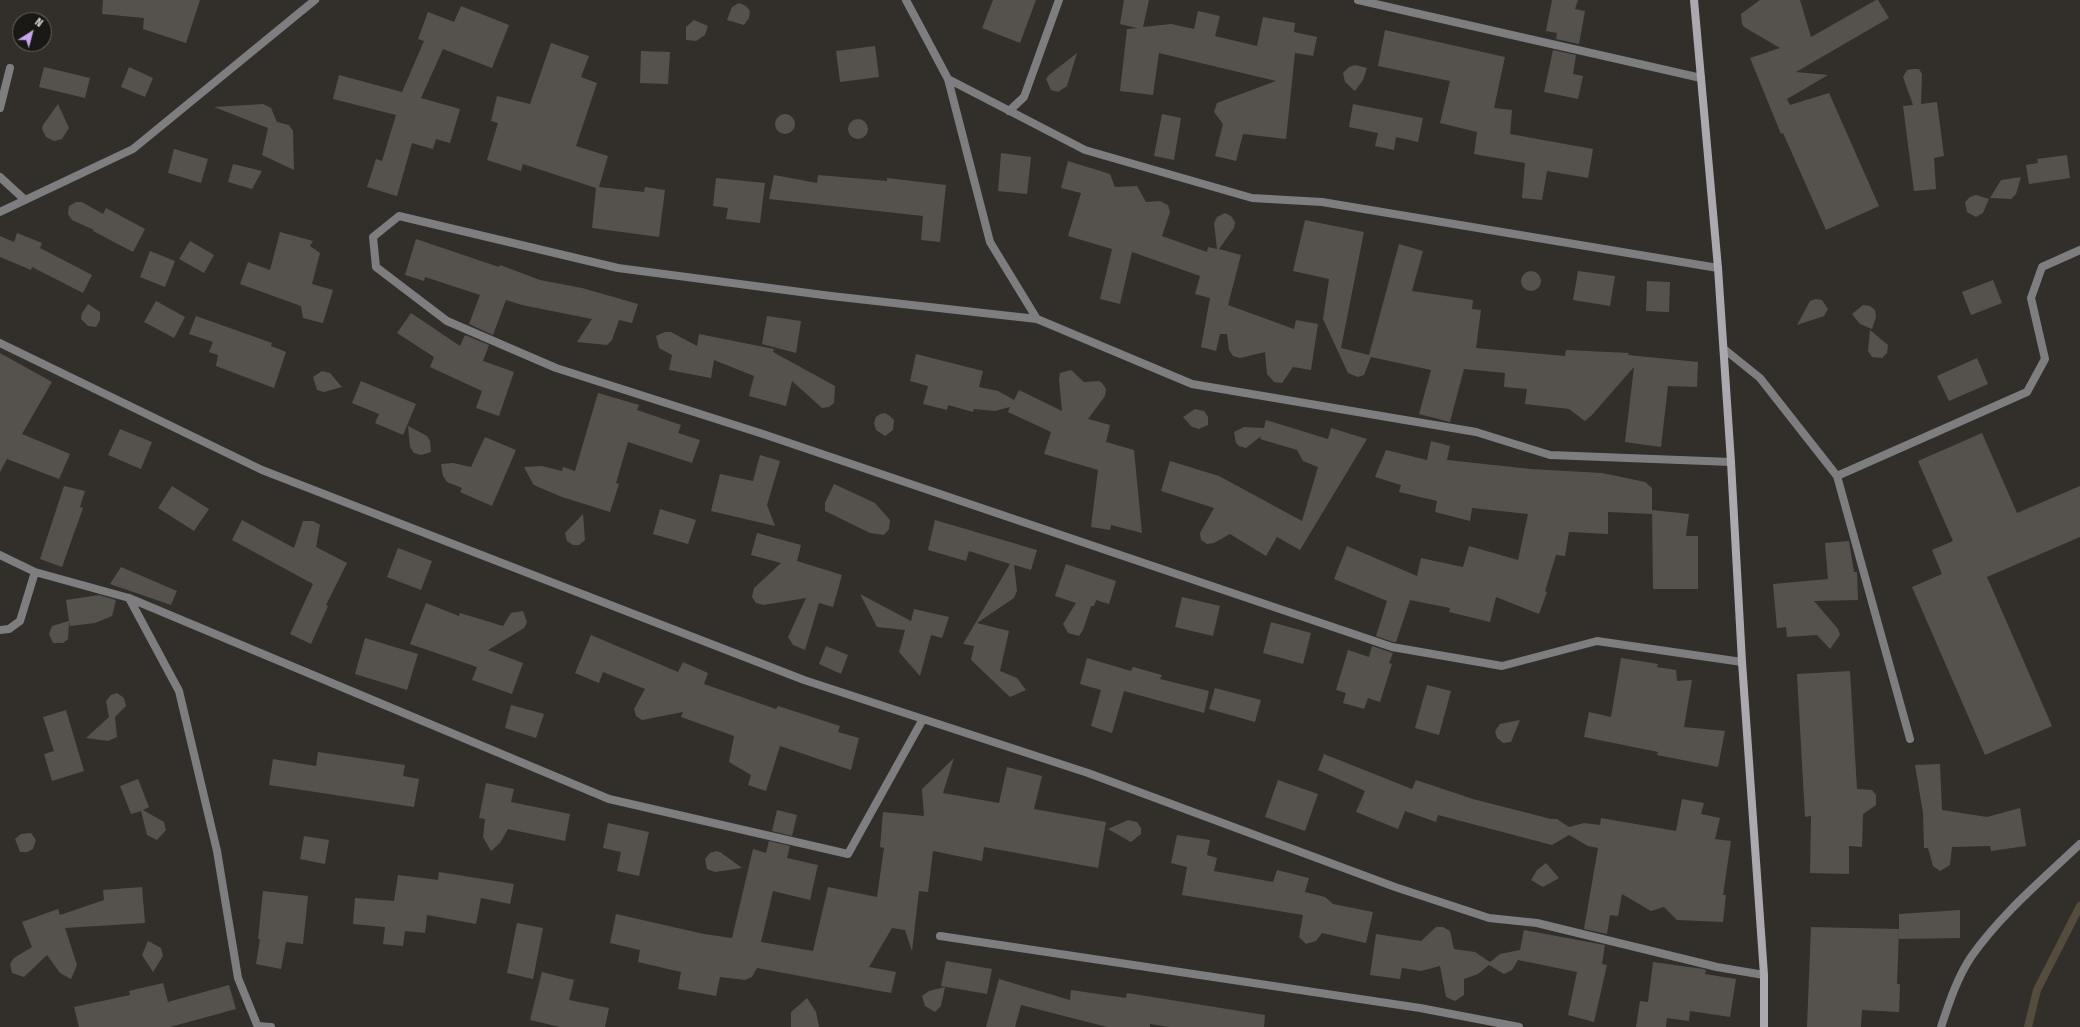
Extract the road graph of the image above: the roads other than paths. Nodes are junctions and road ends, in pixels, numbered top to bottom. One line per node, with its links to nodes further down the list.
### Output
1 (315, 0): 12 (street)
2 (906, 0): 8 (street)
3 (1059, 0): 10 (street)
4 (1358, 0): 7 (street)
5 (1694, 0): 7 (main road)
6 (10, 68): 9 (street)
7 (1701, 78): 15 (main road)
8 (948, 80): 10 (street); 16 (street)
9 (0, 108)
10 (1010, 111): 15 (street)
11 (0, 177): 12 (street)
12 (25, 200): 13 (street)
13 (0, 212)
14 (2080, 250): 20 (street)
15 (1718, 268): 18 (main road)
16 (1038, 319): 19 (street); 25 (street)
17 (0, 343): 26 (street)
18 (1724, 349): 19 (main road); 20 (street)
19 (1731, 462): 25 (main road)
20 (1838, 476): 27 (street)
21 (0, 555): 22 (street)
22 (35, 572): 23 (street); 24 (street)
23 (129, 598): 26 (street); 31 (street)
24 (0, 630)
25 (1742, 662): 30 (main road)
26 (924, 719): 30 (street)
27 (1910, 739)
28 (2080, 844): 35 (street)
29 (940, 936): 33 (street)
30 (1764, 975): 34 (main road)
31 (258, 1026): 32 (street)
32 (271, 1027)
33 (1519, 1027)
34 (1764, 1027)
35 (1941, 1027)

